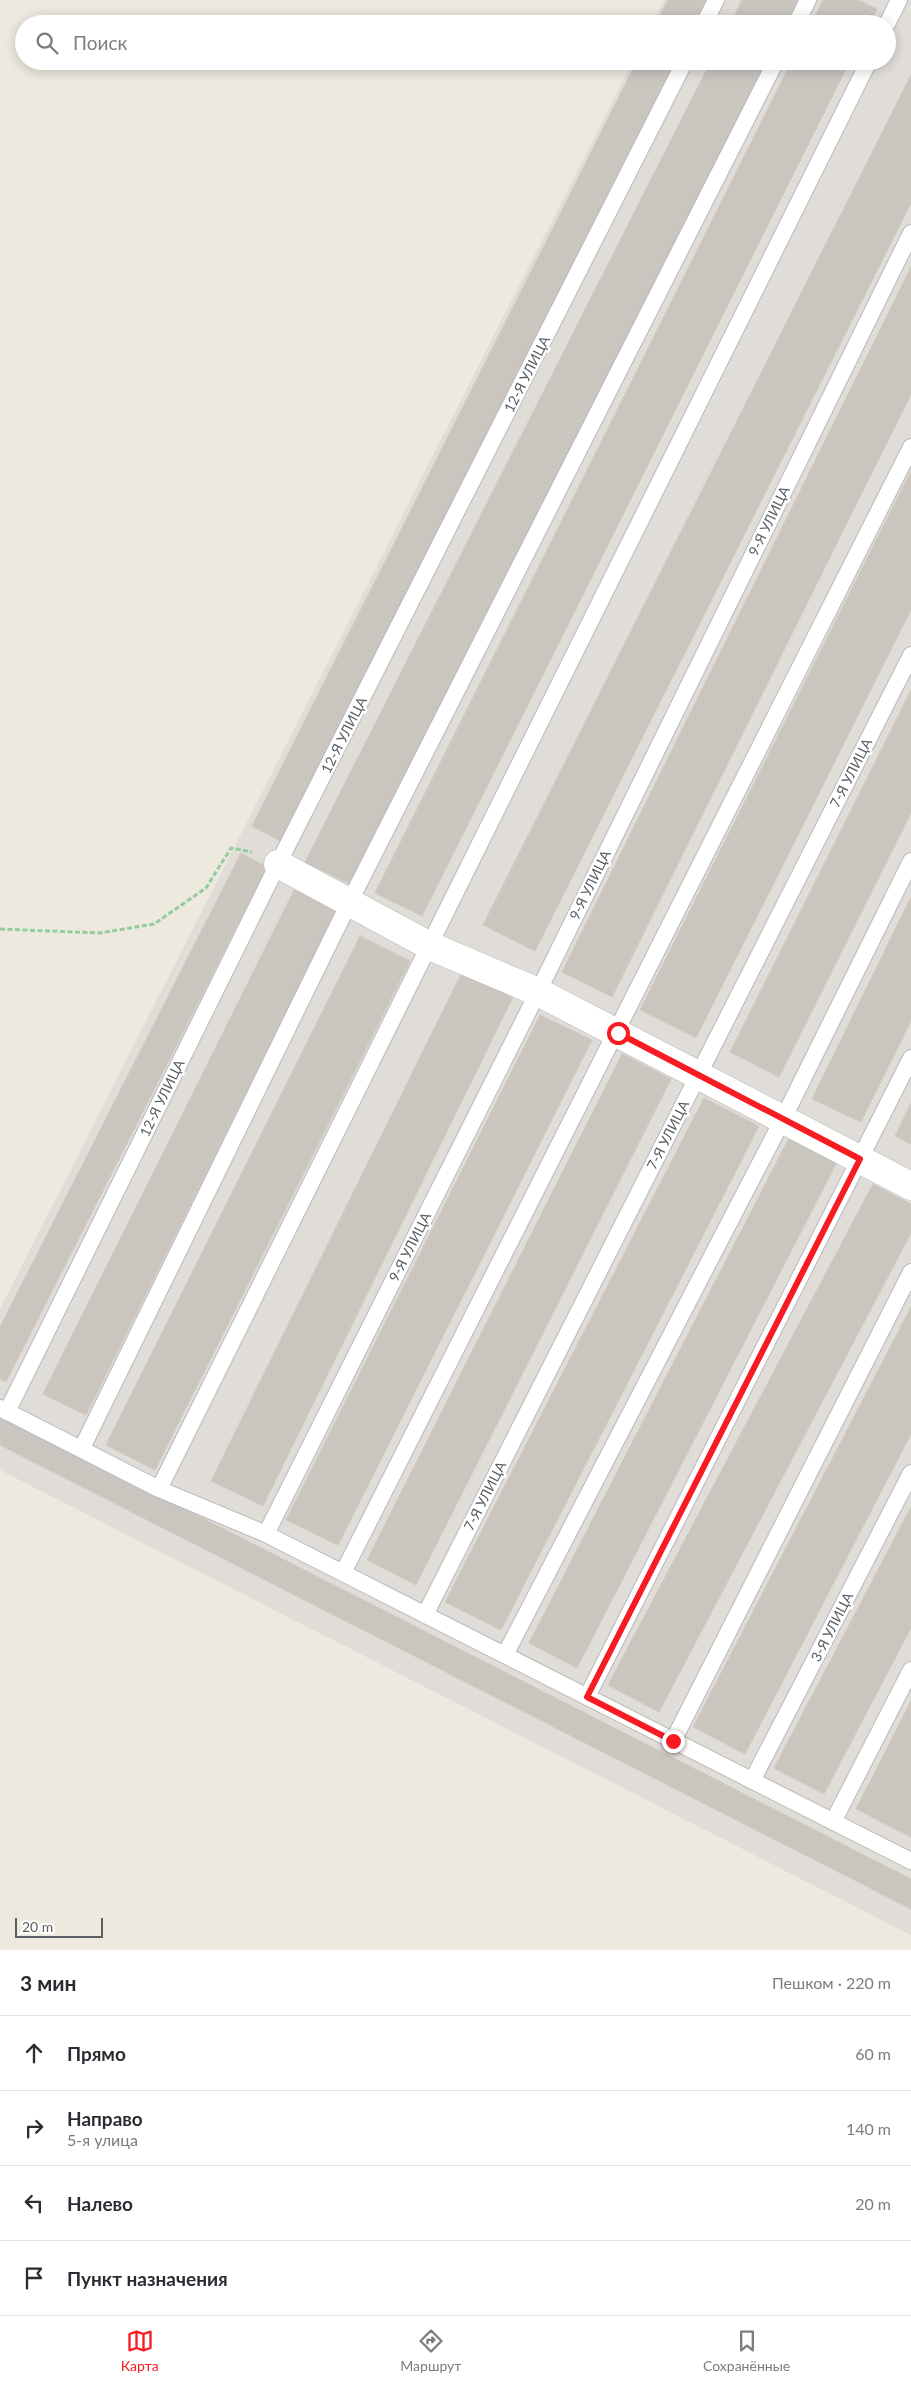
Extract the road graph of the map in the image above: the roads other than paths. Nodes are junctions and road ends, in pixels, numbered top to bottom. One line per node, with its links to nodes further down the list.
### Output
1 (716, 0): 5 (lane)
2 (808, 0): 6 (lane)
3 (899, 0): 4 (lane); 7 (lane)
4 (911, 8)
5 (708, 15)
6 (800, 15)
7 (892, 15)
8 (680, 70): 15 (lane, 12-Я УЛИЦА)
9 (771, 70): 16 (lane)
10 (864, 70): 17 (lane)
11 (911, 233): 18 (lane, 9-Я УЛИЦА)
12 (911, 447): 19 (lane)
13 (911, 654): 21 (lane, 7-Я УЛИЦА)
14 (911, 861): 22 (lane)
15 (278, 864): 16 (street); 26 (lane, 12-Я УЛИЦА)
16 (349, 903): 17 (street); 27 (lane)
17 (430, 946): 18 (street); 29 (lane)
18 (538, 992): 19 (street); 30 (lane, 9-Я УЛИЦА)
19 (618, 1033): 21 (street); 31 (lane)
20 (911, 1058): 23 (lane)
21 (698, 1075): 22 (street); 32 (lane, 7-Я УЛИЦА)
22 (783, 1119): 23 (street); 33 (lane)
23 (860, 1159): 24 (street); 35 (lane)
24 (911, 1186)
25 (911, 1272): 36 (lane)
26 (3, 1410): 27 (lane)
27 (82, 1448): 29 (lane)
28 (911, 1473): 37 (lane, 3-Я УЛИЦА)
29 (159, 1489): 30 (lane)
30 (266, 1534): 31 (lane)
31 (343, 1573): 32 (lane)
32 (425, 1615): 33 (lane)
33 (504, 1655): 35 (lane)
34 (911, 1670): 38 (lane)
35 (587, 1697): 36 (lane)
36 (673, 1741): 37 (lane)
37 (752, 1781): 38 (lane)
38 (833, 1822): 39 (lane)
39 (911, 1862)

